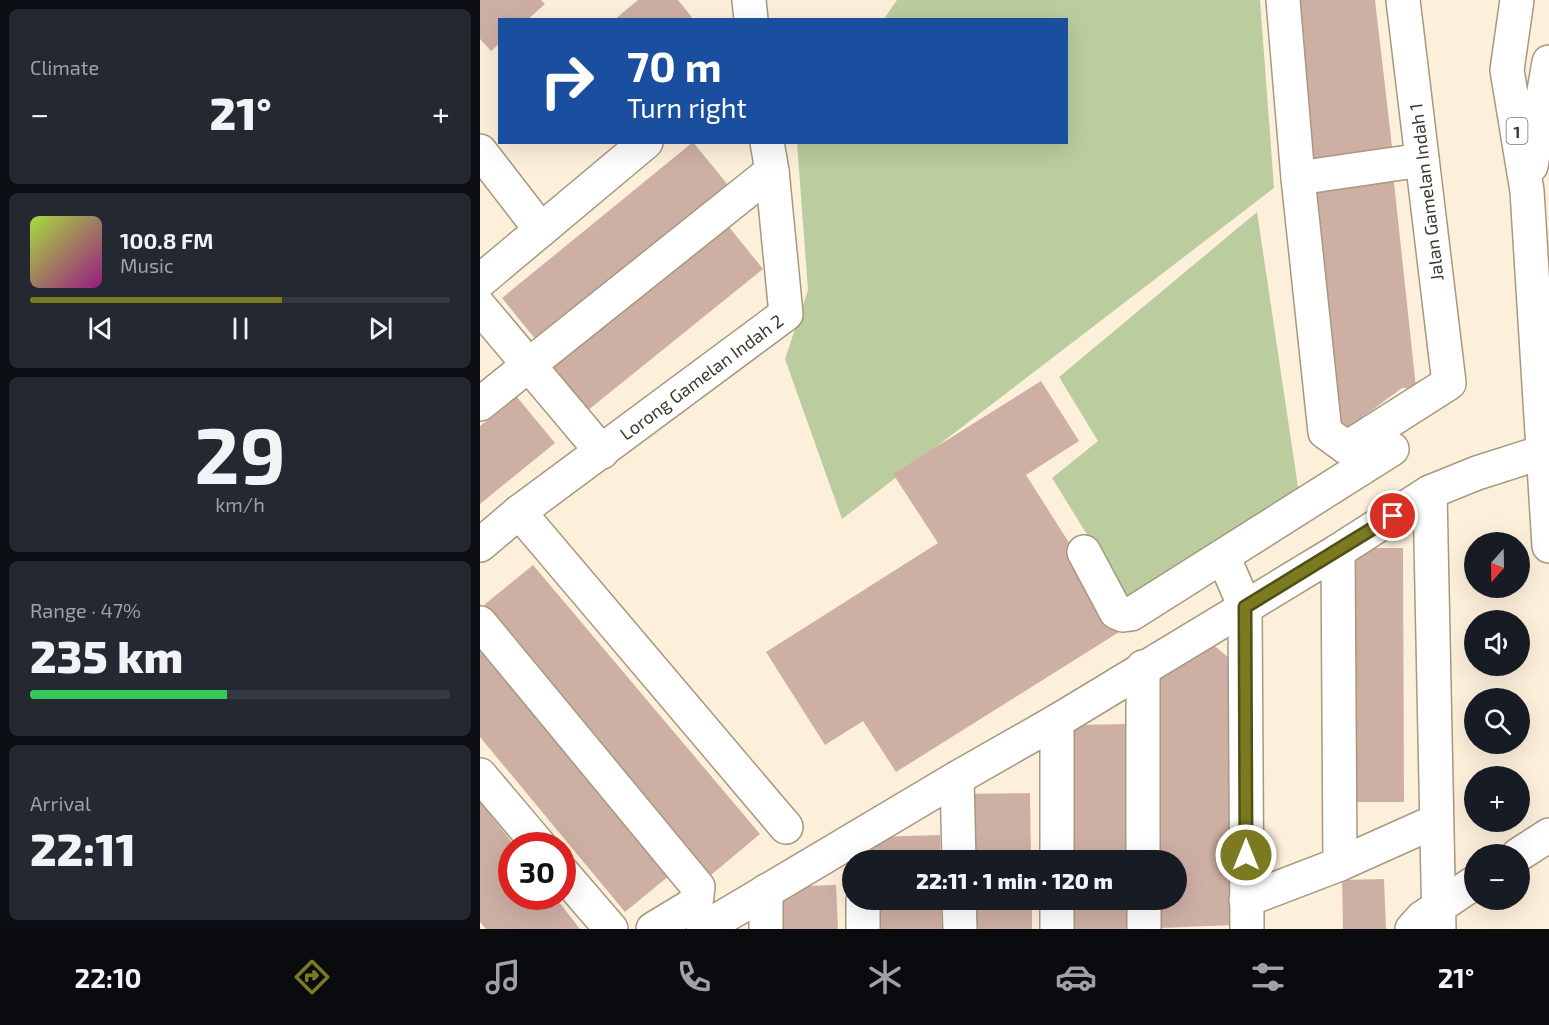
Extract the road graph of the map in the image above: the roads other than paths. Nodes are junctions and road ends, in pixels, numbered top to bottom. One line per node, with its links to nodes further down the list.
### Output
1 (749, 0): 5 (main road)
2 (1282, 0): 11 (main road)
3 (1403, 0): 10 (main road, Jalan Gamelan Indah 1)
4 (1517, 0): 12 (main road, 1)
5 (751, 18)
6 (1549, 62): 12 (main road, 1)
7 (644, 144): 14 (main road)
8 (480, 151): 14 (main road)
9 (770, 157): 17 (main road); 21 (main road, Lorong Gamelan Indah 2)
10 (1422, 160): 11 (main road); 11 (main road, Jalan Gamelan Indah 1)
11 (1298, 178)
12 (1527, 191): 13 (main road, 1)
13 (1539, 225): 20 (main road, 1)
14 (541, 230): 15 (main road)
15 (480, 280)
16 (480, 307): 17 (main road)
17 (528, 364): 18 (main road); 21 (main road)
18 (480, 404)
19 (1392, 449): 28 (main road)
20 (1546, 451): 22 (main road); 25 (main road, 1)
21 (602, 452): 23 (main road, Lorong Gamelan Indah 2)
22 (1430, 492): 26 (main road); 35 (main road)
23 (519, 512): 24 (main road, Lorong Gamelan Indah 2); 36 (main road)
24 (480, 545)
25 (1549, 546)
26 (1338, 551): 29 (main road); 44 (main road)
27 (1084, 552): 28 (main road)
28 (1223, 556): 29 (main road)
29 (1245, 607): 31 (main road); 52 (main road)
30 (480, 623): 55 (main road)
31 (1143, 667): 32 (main road); 43 (main road)
32 (1057, 721): 34 (main road); 42 (main road)
33 (480, 775): 37 (main road)
34 (957, 778): 40 (main road); 41 (main road)
35 (1436, 821): 44 (main road); 53 (main road)
36 (786, 827)
37 (528, 832)
38 (1549, 835): 39 (main road)
39 (1530, 847)
40 (862, 848): 46 (main road)
41 (958, 850)
42 (1057, 850)
43 (1143, 850)
44 (1340, 864): 52 (main road)
45 (576, 889): 54 (main road)
46 (766, 891): 56 (main road); 57 (main road)
47 (1464, 893): 53 (main road)
48 (863, 910): 58 (main road)
49 (959, 910): 59 (main road)
50 (1057, 910): 60 (main road)
51 (1144, 910): 61 (main road)
52 (1246, 915)
53 (1439, 918): 62 (main road)
54 (610, 929)
55 (653, 929)
56 (703, 929)
57 (766, 929)
58 (863, 929)
59 (960, 929)
60 (1057, 929)
61 (1144, 929)
62 (1412, 929)

